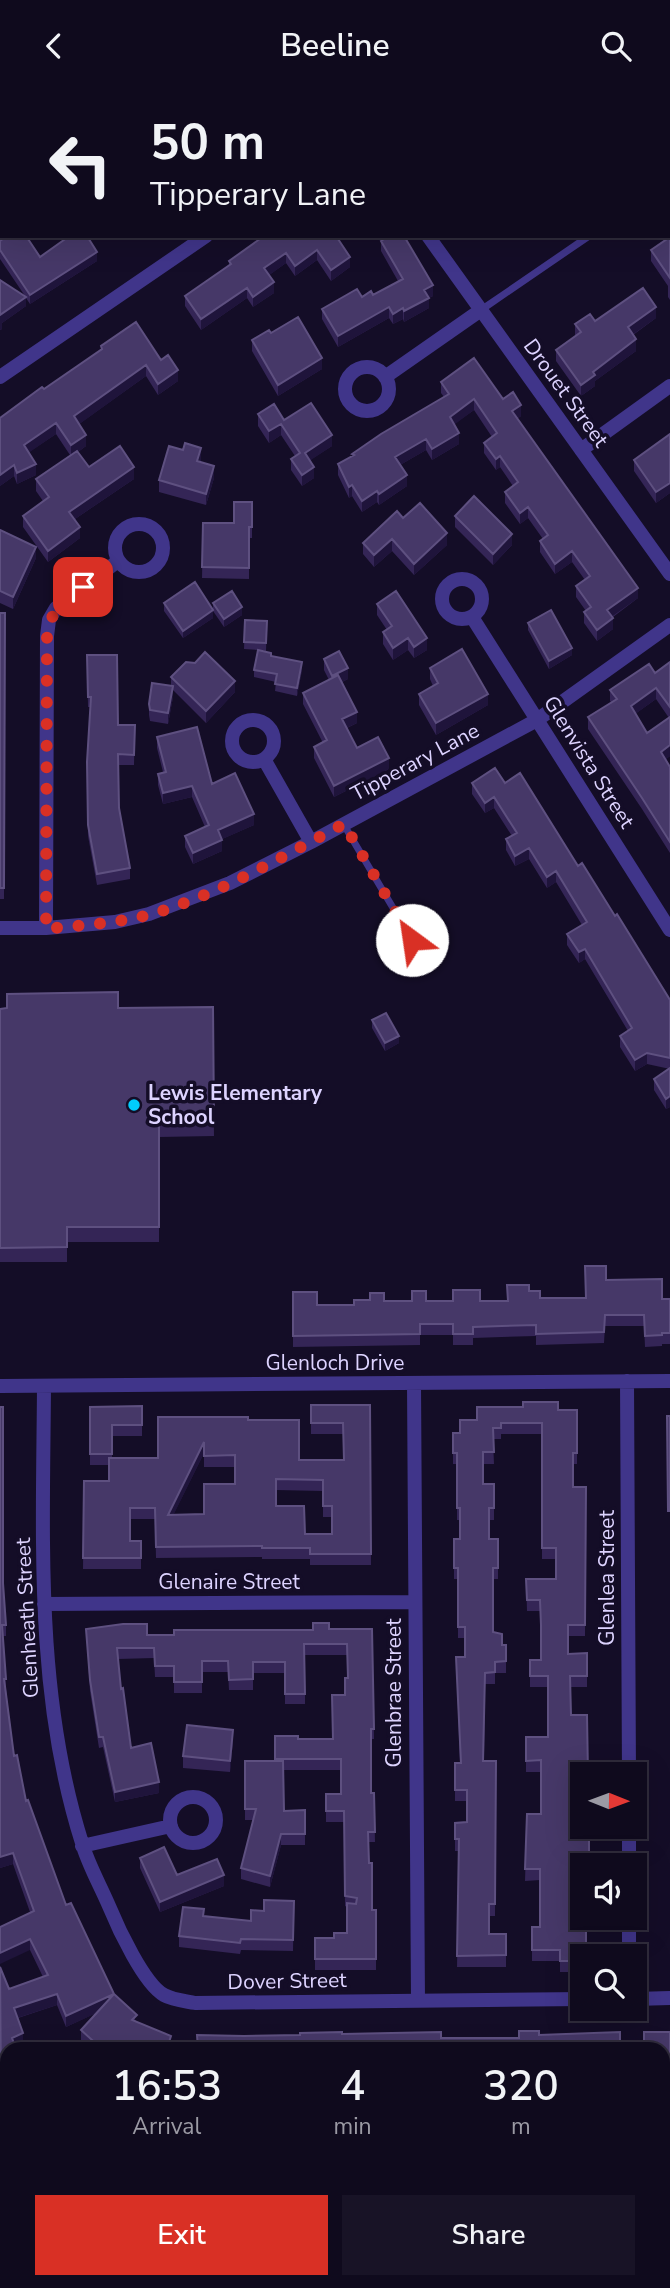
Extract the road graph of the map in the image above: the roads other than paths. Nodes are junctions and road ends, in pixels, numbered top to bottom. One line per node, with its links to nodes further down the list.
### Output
1 (203, 238): 5 (street)
2 (429, 238): 4 (street, Drouet Street)
3 (586, 238): 4 (lane)
4 (481, 310): 6 (street); 8 (street, Drouet Street)
5 (0, 377)
6 (385, 377)
7 (670, 387): 8 (street)
8 (581, 450): 10 (street, Drouet Street)
9 (118, 561): 18 (street)
10 (670, 574)
11 (472, 617): 13 (street, Glenvista Street)
12 (670, 625): 13 (street, Tipperary Lane)
13 (537, 720): 15 (street, Tipperary Lane); 19 (street, Glenvista Street)
14 (264, 759): 16 (street)
15 (344, 824): 16 (street, Tipperary Lane); 20 (lane)
16 (310, 842): 18 (street, Tipperary Lane)
17 (0, 928): 18 (street, Tipperary Lane)
18 (46, 929)
19 (670, 930)
20 (412, 940)
21 (627, 1381): 22 (street, Glenloch Drive); 23 (street, Glenloch Drive); 28 (street, Glenlea Street)
22 (670, 1381)
23 (414, 1384): 25 (street, Glenloch Drive); 26 (street, Glenbrae Street)
24 (0, 1386): 25 (street, Glenloch Drive)
25 (44, 1386): 27 (street, Glenheath Street)
26 (415, 1602): 27 (street, Glenaire Street); 34 (street, Glenbrae Street)
27 (44, 1604): 30 (street, Glenheath Street)
28 (629, 1762)
29 (171, 1826): 30 (street)
30 (82, 1846): 34 (street, Dover Street)
31 (670, 1998): 33 (street)
32 (570, 1999): 34 (street, Dover Street)
33 (647, 1999)
34 (418, 2001)

